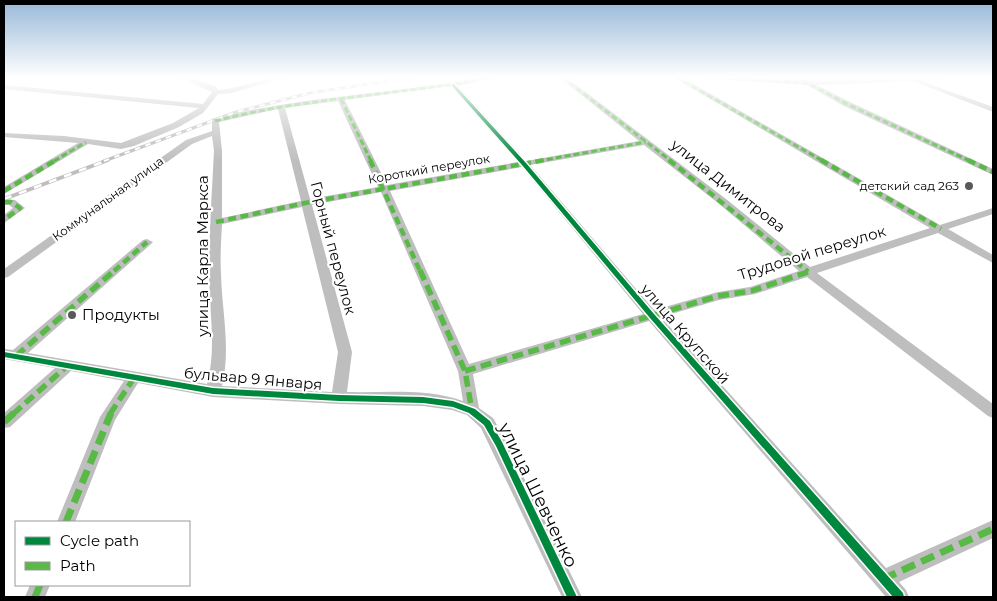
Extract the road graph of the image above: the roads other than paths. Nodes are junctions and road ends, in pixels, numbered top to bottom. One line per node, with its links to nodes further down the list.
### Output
1 (195, 105): 9 (street)
2 (289, 105): 10 (street, Коммунальная улица)
3 (343, 105): 18 (street)
4 (471, 105): 16 (street, улица Крупской)
5 (598, 105): 15 (street, улица Димитрова)
6 (725, 105): 25 (street)
7 (850, 105): 17 (street)
8 (980, 105): 11 (street)
9 (205, 106): 14 (street)
10 (281, 106): 12 (street, Коммунальная улица); 21 (street, Горный переулок)
11 (993, 110)
12 (215, 127): 24 (street, улица Карла Маркса); 29 (street, Коммунальная улица)
13 (4, 135): 14 (street)
14 (86, 142): 19 (street)
15 (646, 142): 16 (street, Короткий переулок); 28 (street, улица Димитрова)
16 (524, 164): 18 (street, Короткий переулок); 30 (street, улица Крупской)
17 (993, 172)
18 (384, 189): 21 (street, Короткий переулок); 33 (street)
19 (4, 191)
20 (4, 202): 23 (street)
21 (305, 203): 24 (street, Короткий переулок); 36 (street, Горный переулок)
22 (993, 211): 25 (street, Трудовой переулок)
23 (4, 220)
24 (216, 222): 35 (street, улица Карла Маркса)
25 (941, 229): 27 (street); 28 (street, Трудовой переулок)
26 (148, 242): 31 (street)
27 (993, 260)
28 (808, 272): 30 (street, Трудовой переулок); 38 (street, улица Димитрова)
29 (4, 274)
30 (652, 316): 33 (street, Трудовой переулок); 42 (street, улица Крупской)
31 (10, 355): 32 (street, бульвар 9 Января)
32 (67, 366): 34 (street, бульвар 9 Января); 39 (street)
33 (465, 371): 37 (street)
34 (134, 378): 35 (street, бульвар 9 Января); 40 (street)
35 (213, 391): 36 (street, бульвар 9 Января)
36 (339, 398): 37 (street, бульвар 9 Января)
37 (472, 411): 43 (street, улица Шевченко)
38 (993, 412)
39 (4, 422)
40 (66, 521)
41 (993, 529): 42 (street)
42 (883, 579): 44 (street, улица Крупской)
43 (572, 597)
44 (899, 597)

